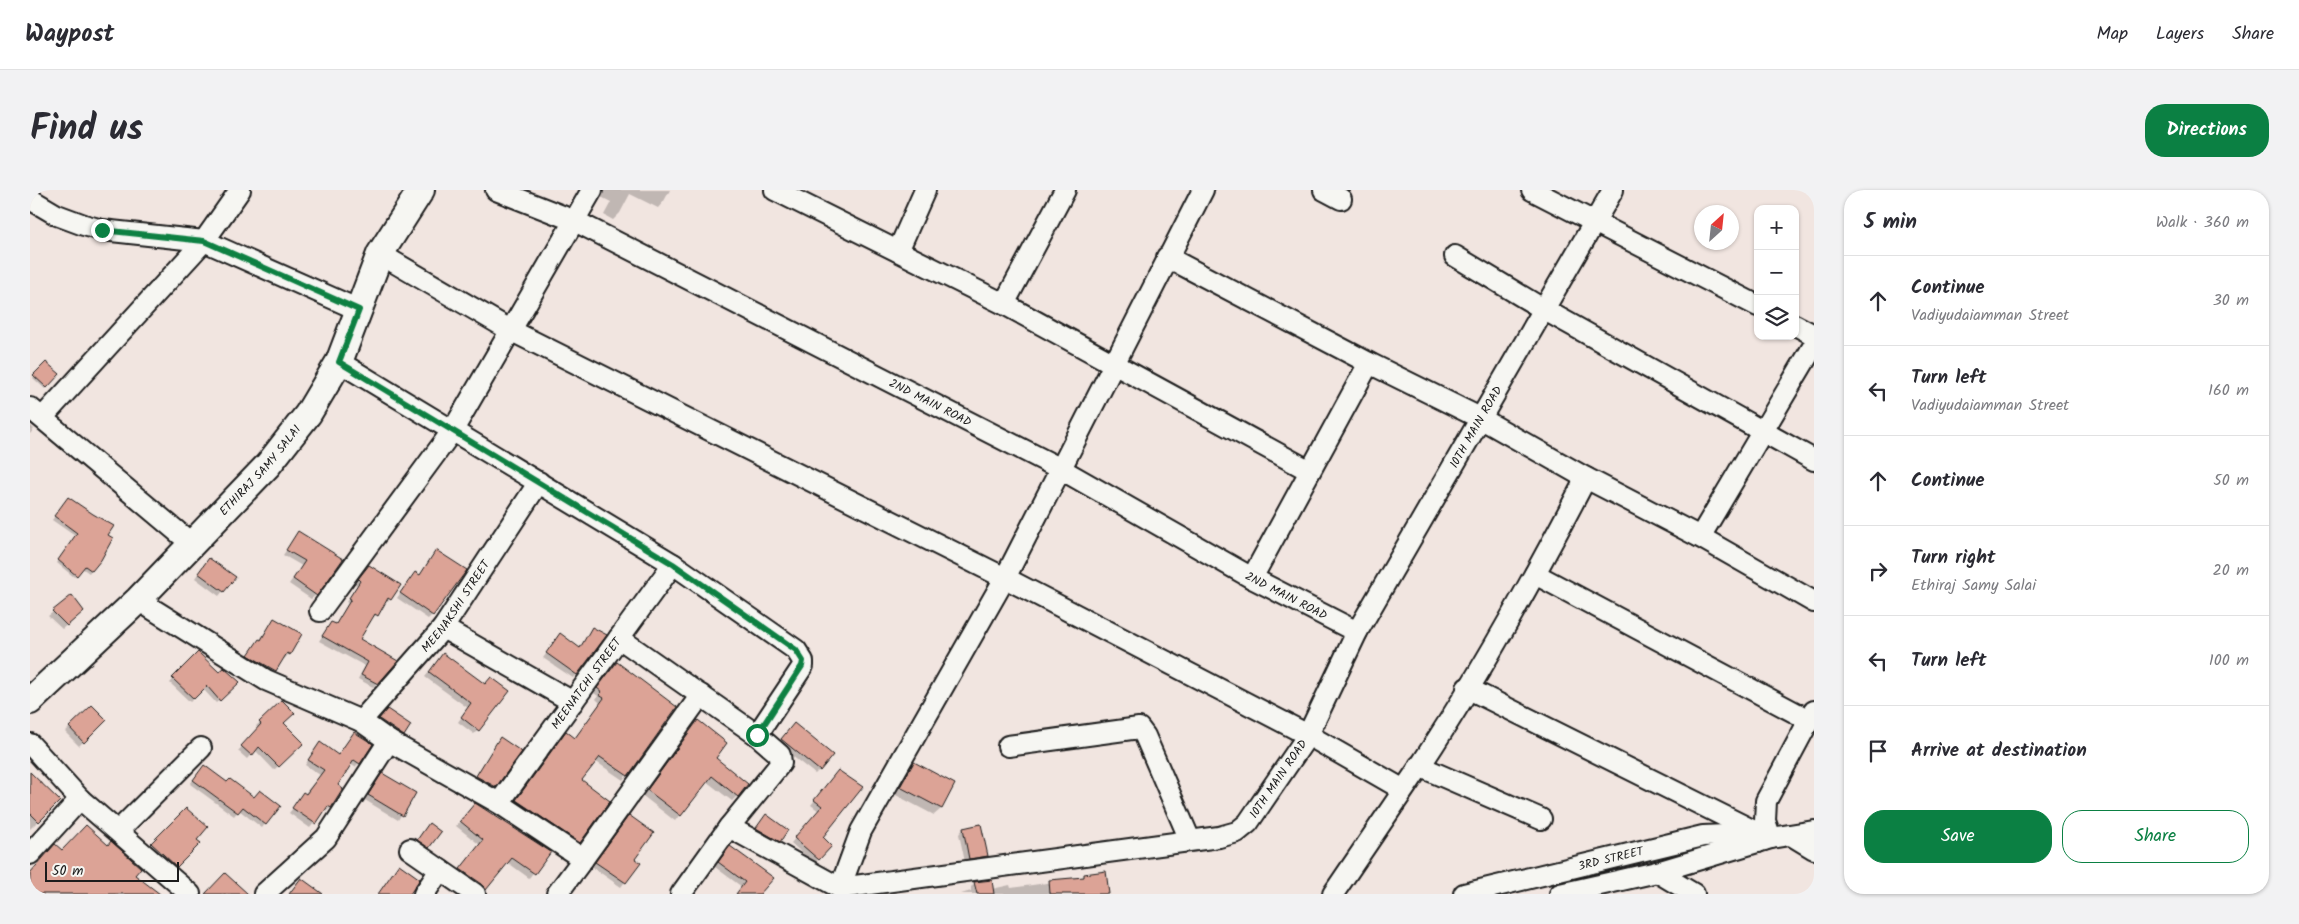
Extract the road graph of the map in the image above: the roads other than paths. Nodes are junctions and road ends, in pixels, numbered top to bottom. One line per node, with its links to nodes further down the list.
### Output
1 (240, 190): 14 (street)
2 (422, 190): 16 (main road, ETHIRAJ SAMY SALAI)
3 (496, 190): 12 (street, 2ND MAIN ROAD)
4 (592, 190): 12 (street)
5 (775, 190): 15 (street)
6 (925, 190): 15 (street)
7 (1065, 190): 19 (street)
8 (1203, 190): 18 (street)
9 (1532, 190): 13 (street)
10 (1613, 190): 13 (street, 10TH MAIN ROAD)
11 (30, 199): 14 (street)
12 (575, 221): 24 (street); 35 (street, 2ND MAIN ROAD)
13 (1594, 222): 20 (street); 21 (street, 10TH MAIN ROAD)
14 (204, 241): 22 (street); 30 (street)
15 (898, 251): 19 (street)
16 (380, 254): 22 (main road, ETHIRAJ SAMY SALAI); 24 (street)
17 (1455, 256): 21 (street)
18 (1167, 257): 28 (street); 29 (street)
19 (1004, 304): 28 (street)
20 (1754, 304)
21 (1543, 309): 31 (street, 10TH MAIN ROAD); 33 (street)
22 (359, 310): 27 (main road, ETHIRAJ SAMY SALAI)
23 (1799, 327): 25 (street)
24 (510, 330): 32 (street); 43 (street)
25 (1814, 335)
26 (1814, 345): 33 (street)
27 (339, 362): 32 (street); 40 (main road, ETHIRAJ SAMY SALAI)
28 (1113, 363): 35 (street); 36 (street)
29 (1369, 364): 31 (street); 36 (street)
30 (36, 412): 40 (street)
31 (1480, 418): 37 (street); 49 (street, 10TH MAIN ROAD)
32 (454, 430): 38 (street); 47 (street)
33 (1764, 432): 34 (street); 39 (street)
34 (1814, 460)
35 (1059, 468): 43 (street); 44 (street, 2ND MAIN ROAD)
36 (1310, 471): 44 (street)
37 (1586, 478): 39 (street); 42 (street)
38 (539, 482): 41 (street); 48 (street, MEENAKSHI STREET)
39 (1700, 537): 46 (street)
40 (192, 544): 45 (main road, ETHIRAJ SAMY SALAI)
41 (673, 564): 50 (street, MEENATCHI STREET); 57 (street)
42 (1535, 574): 51 (street); 55 (street)
43 (1005, 578): 58 (street); 81 (street)
44 (1252, 578): 49 (street, 2ND MAIN ROAD)
45 (138, 600): 53 (main road, ETHIRAJ SAMY SALAI); 56 (street)
46 (1814, 602)
47 (320, 611)
48 (443, 628): 54 (street); 56 (street, MEENAKSHI STREET)
49 (1357, 632): 58 (street, 10TH MAIN ROAD)
50 (619, 638): 52 (street); 54 (street, MEENATCHI STREET)
51 (1467, 688): 63 (street); 73 (street)
52 (701, 695): 57 (street); 77 (street)
53 (30, 701)
54 (573, 702): 66 (street, MEENATCHI STREET)
55 (1812, 715): 73 (street)
56 (361, 721): 59 (street)
57 (757, 735): 68 (street)
58 (1308, 735): 64 (street); 72 (street, 10TH MAIN ROAD)
59 (389, 740): 66 (street); 83 (street)
60 (30, 744): 65 (street)
61 (1008, 746): 72 (street)
62 (201, 748): 69 (street)
63 (1420, 766): 64 (street); 67 (street)
64 (1402, 789): 88 (street)
65 (80, 799): 69 (street); 76 (street)
66 (499, 803): 77 (street)
67 (1541, 819)
68 (729, 827): 81 (street); 87 (street)
69 (118, 831): 82 (street)
70 (1814, 831): 71 (street, 3RD STREET)
71 (1791, 835): 73 (street, 3RD STREET); 75 (street)
72 (1190, 840): 80 (street, 10TH MAIN ROAD)
73 (1764, 840): 79 (street, 3RD STREET); 89 (street, 3RD STREET)
74 (410, 848): 78 (street)
75 (1814, 849)
76 (30, 854)
77 (583, 859): 86 (street)
78 (440, 870): 84 (street); 85 (street)
79 (1656, 872): 90 (street, 3RD STREET); 91 (street)
80 (902, 887): 81 (street, 10TH MAIN ROAD)
81 (840, 888)
82 (190, 894)
83 (264, 894)
84 (424, 894)
85 (475, 894)
86 (557, 894)
87 (681, 894)
88 (1333, 894)
89 (1464, 894)
90 (1560, 894)
91 (1694, 894)

